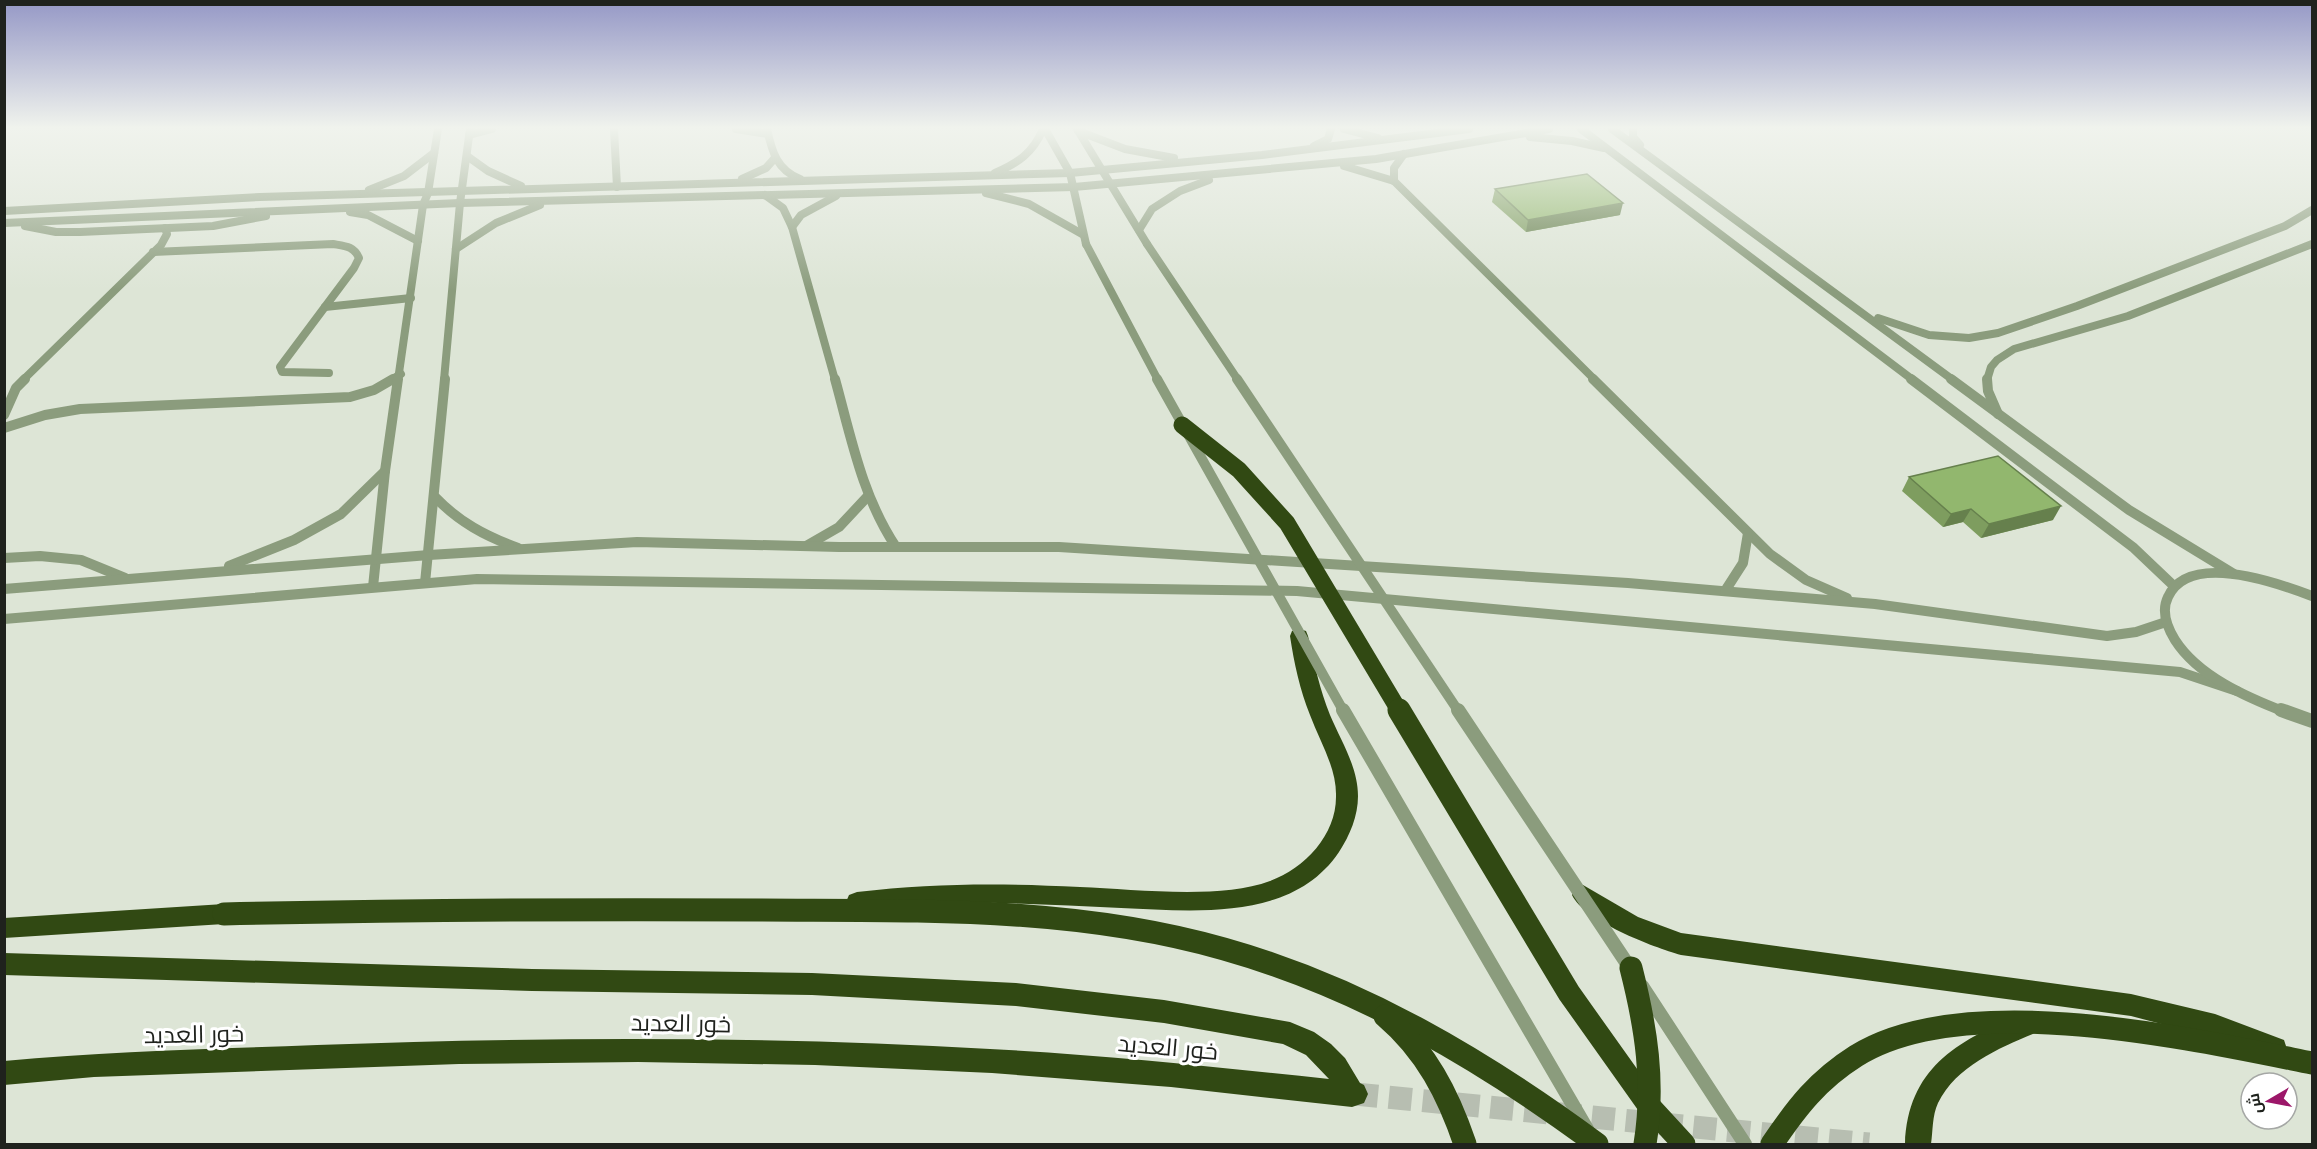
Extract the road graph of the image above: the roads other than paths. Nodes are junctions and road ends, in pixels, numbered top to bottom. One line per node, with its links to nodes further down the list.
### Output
1 (393, 183): 22 (lane)
2 (430, 183): 20 (lane)
3 (465, 183): 19 (lane)
4 (508, 183): 17 (lane)
5 (617, 183): 15 (lane)
6 (731, 183): 7 (lane); 15 (lane)
7 (745, 183)
8 (1073, 183): 16 (lane)
9 (1128, 183): 14 (lane)
10 (1202, 183): 34 (lane)
11 (1396, 183): 52 (lane)
12 (1651, 183): 63 (lane)
13 (1686, 183): 42 (lane)
14 (1111, 184): 16 (lane); 34 (lane)
15 (617, 187): 17 (lane)
16 (1074, 187): 18 (lane); 35 (lane)
17 (530, 189): 19 (lane)
18 (975, 190): 21 (lane); 35 (lane)
19 (464, 192): 20 (lane); 25 (lane)
20 (428, 193): 22 (lane); 26 (lane)
21 (843, 193): 23 (lane); 32 (lane)
22 (348, 195): 30 (lane)
23 (765, 195): 24 (lane); 32 (lane)
24 (552, 201): 25 (lane); 38 (lane)
25 (460, 204): 26 (lane); 38 (lane)
26 (423, 205): 27 (lane); 36 (lane)
27 (333, 208): 28 (lane); 36 (lane)
28 (293, 210): 31 (lane); 33 (lane)
29 (2313, 210): 42 (lane)
30 (4, 211)
31 (6, 223): 33 (lane)
32 (792, 226): 50 (lane)
33 (165, 228): 39 (lane)
34 (1139, 230): 74 (lane, bridge)
35 (1084, 239): 47 (lane, bridge)
36 (418, 241): 40 (lane)
37 (2313, 244): 45 (lane)
38 (456, 249): 51 (lane)
39 (153, 252): 41 (lane); 46 (lane)
40 (411, 298): 41 (lane); 44 (lane)
41 (325, 307): 43 (lane)
42 (1860, 311): 45 (lane)
43 (329, 373)
44 (401, 374): 48 (lane); 49 (lane)
45 (1998, 414): 60 (lane)
46 (4, 415)
47 (1182, 425): 71 (lane, bridge); 83 (highway, bridge)
48 (4, 428)
49 (386, 471): 58 (lane); 59 (lane)
50 (868, 496): 53 (lane); 54 (lane)
51 (435, 497): 55 (lane); 56 (lane)
52 (1748, 533): 66 (lane); 68 (lane)
53 (806, 546): 54 (lane); 55 (lane)
54 (896, 546): 66 (lane)
55 (524, 550): 56 (lane)
56 (429, 555): 58 (lane); 62 (lane)
57 (4, 558): 61 (lane)
58 (377, 559): 59 (lane); 64 (lane)
59 (219, 570): 61 (lane)
60 (2234, 574): 63 (lane); 67 (lane)
61 (128, 579): 65 (lane)
62 (425, 583): 64 (lane); 72 (lane)
63 (2174, 586): 70 (lane)
64 (373, 587): 69 (lane)
65 (4, 589)
66 (1725, 591): 68 (lane)
67 (2313, 596)
68 (1875, 604): 70 (lane)
69 (4, 619)
70 (2166, 622): 72 (lane)
71 (1299, 636): 75 (highway, bridge); 85 (lane, bridge)
72 (2236, 691): 73 (lane)
73 (2313, 721)
74 (1583, 895): 78 (lane, bridge); 81 (highway, bridge)
75 (806, 910): 76 (highway, bridge); 79 (highway, bridge)
76 (4, 928)
77 (4, 964): 82 (highway, خور العديد)
78 (1631, 969): 83 (highway, bridge); 88 (lane, bridge)
79 (1359, 996): 84 (highway, bridge); 85 (highway, bridge)
80 (2031, 1023): 81 (highway, bridge); 89 (highway, bridge); 90 (highway)
81 (2308, 1062)
82 (4, 1073)
83 (1650, 1107): 86 (highway, bridge); 87 (highway, bridge)
84 (1465, 1144)
85 (1596, 1144)
86 (1645, 1144)
87 (1684, 1144)
88 (1745, 1144)
89 (1772, 1144)
90 (1918, 1144)

